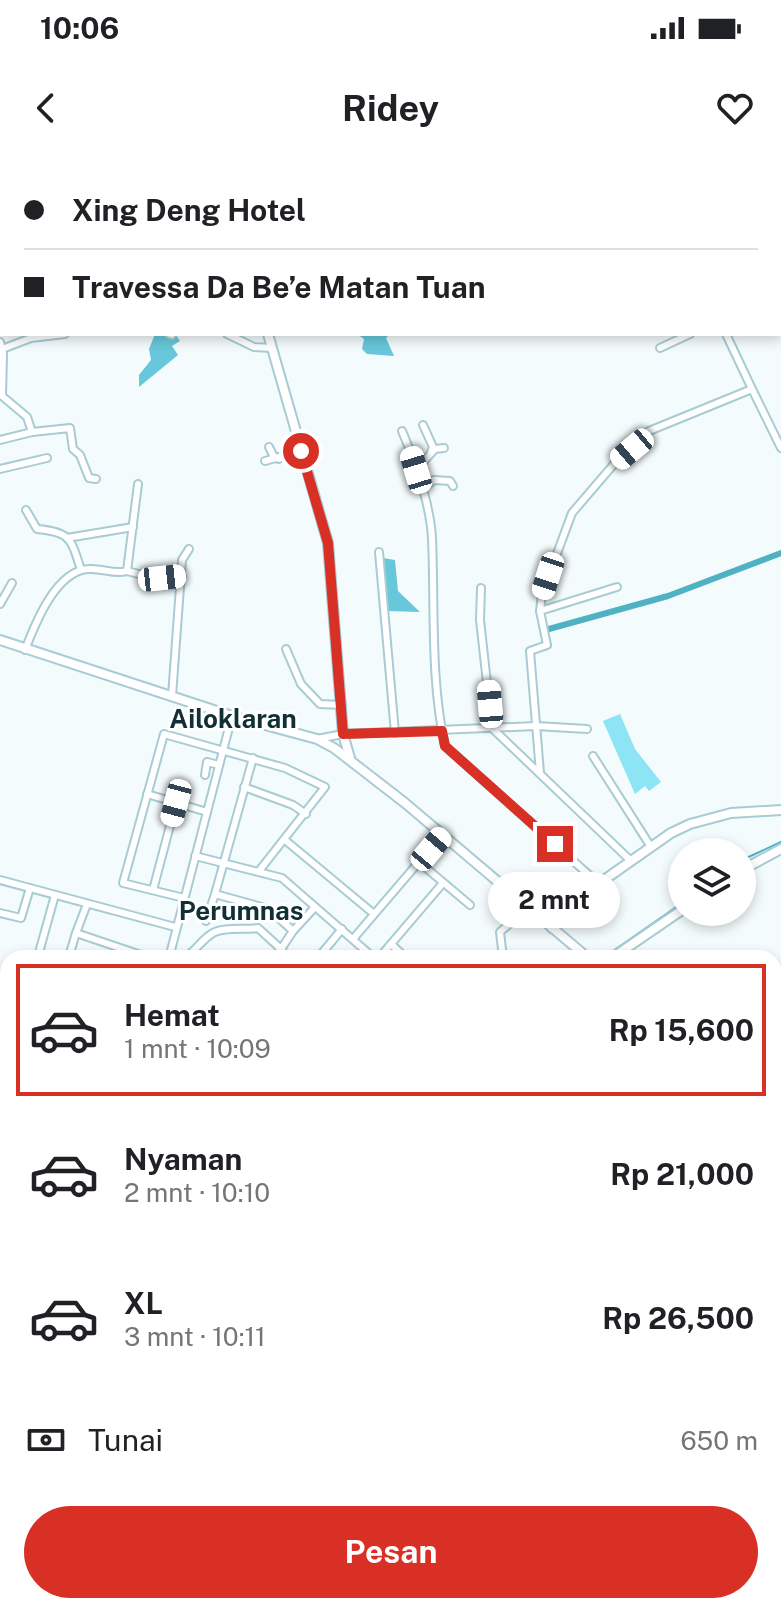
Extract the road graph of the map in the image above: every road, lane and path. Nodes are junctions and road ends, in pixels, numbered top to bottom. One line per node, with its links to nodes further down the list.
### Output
1 (48, 336): 6 (street)
2 (231, 336): 7 (street)
3 (269, 336): 7 (main road)
4 (686, 336): 8 (street)
5 (727, 336): 9 (street)
6 (1, 346): 12 (street)
7 (272, 348): 17 (main road)
8 (660, 348)
9 (752, 389): 16 (street); 41 (street)
10 (423, 425): 18 (street)
11 (402, 431): 23 (street)
12 (32, 432): 13 (street); 24 (street)
13 (0, 440)
14 (269, 447): 19 (street)
15 (444, 448): 18 (street)
16 (781, 448)
17 (301, 451): 19 (street); 48 (main road)
18 (429, 455): 23 (street)
19 (283, 457): 21 (street)
20 (47, 458): 22 (street)
21 (265, 461)
22 (0, 469)
23 (417, 473): 25 (street); 28 (street)
24 (96, 479)
25 (427, 482): 27 (street); 28 (street)
26 (138, 484): 30 (street)
27 (453, 486)
28 (422, 489): 53 (street)
29 (26, 510): 31 (street)
30 (133, 527): 31 (street); 35 (street)
31 (67, 538): 34 (street)
32 (189, 549): 36 (street)
33 (379, 552): 54 (street)
34 (81, 570): 35 (street); 45 (street)
35 (127, 571): 36 (street)
36 (182, 576): 47 (street)
37 (12, 583): 40 (street)
38 (617, 587): 41 (street)
39 (481, 588): 51 (street)
40 (0, 604)
41 (540, 611): 43 (street)
42 (0, 640): 45 (main road)
43 (547, 645): 46 (street); 50 (street)
44 (286, 649): 48 (street)
45 (25, 650): 47 (main road)
46 (550, 656)
47 (172, 696): 49 (main road)
48 (342, 705): 55 (main road)
49 (232, 716): 56 (main road); 57 (street)
50 (536, 726): 51 (street); 52 (street); 62 (street)
51 (492, 728): 53 (street); 62 (street)
52 (587, 729)
53 (442, 731): 54 (street); 82 (street)
54 (395, 733): 55 (street)
55 (343, 734): 56 (street); 60 (main road)
56 (317, 739): 60 (main road)
57 (223, 751): 59 (street); 61 (street); 65 (street)
58 (593, 756): 72 (street)
59 (253, 758): 64 (street); 69 (street)
60 (350, 759): 70 (main road)
61 (219, 765): 63 (street); 68 (street)
62 (540, 773): 75 (street)
63 (205, 775)
64 (244, 787): 69 (street); 78 (street)
65 (147, 794): 66 (street); 84 (street)
66 (176, 803): 68 (street); 84 (street)
67 (781, 810): 72 (main road)
68 (207, 812): 74 (street)
69 (306, 814): 71 (street)
70 (442, 835): 76 (street); 91 (main road)
71 (285, 840): 79 (street); 94 (street)
72 (651, 847): 75 (main road)
73 (781, 849): 77 (main road)
74 (195, 856): 78 (street); 87 (street)
75 (631, 861): 82 (main road)
76 (419, 862): 81 (street); 94 (street)
77 (756, 862)
78 (223, 863): 79 (street); 85 (street)
79 (259, 871): 90 (street)
80 (0, 880): 83 (street)
81 (443, 883): 89 (street); 103 (street)
82 (599, 884): 92 (main road)
83 (30, 888): 86 (street); 93 (street)
84 (153, 890): 87 (street)
85 (215, 894): 96 (street); 100 (street)
86 (55, 895): 88 (street); 106 (street)
87 (184, 898): 97 (street)
88 (87, 904): 97 (street); 101 (street)
89 (470, 905)
90 (315, 907): 99 (street); 100 (street)
91 (531, 908): 92 (main road); 98 (main road); 114 (street)
92 (564, 908): 98 (main road)
93 (0, 913)
94 (374, 914): 102 (street)
95 (668, 920): 116 (main road)
96 (206, 921)
97 (175, 927): 109 (street)
98 (552, 928): 115 (main road)
99 (342, 929): 102 (street); 111 (street)
100 (293, 931): 104 (street)
101 (76, 933): 107 (street); 108 (street)
102 (353, 939): 105 (street)
103 (391, 944): 112 (street); 113 (street)
104 (281, 949): 110 (street)
105 (363, 949)
106 (40, 950)
107 (71, 950)
108 (120, 950)
109 (171, 950)
110 (198, 950)
111 (325, 950)
112 (385, 950)
113 (397, 950)
114 (502, 950)
115 (578, 950)
116 (624, 950)

